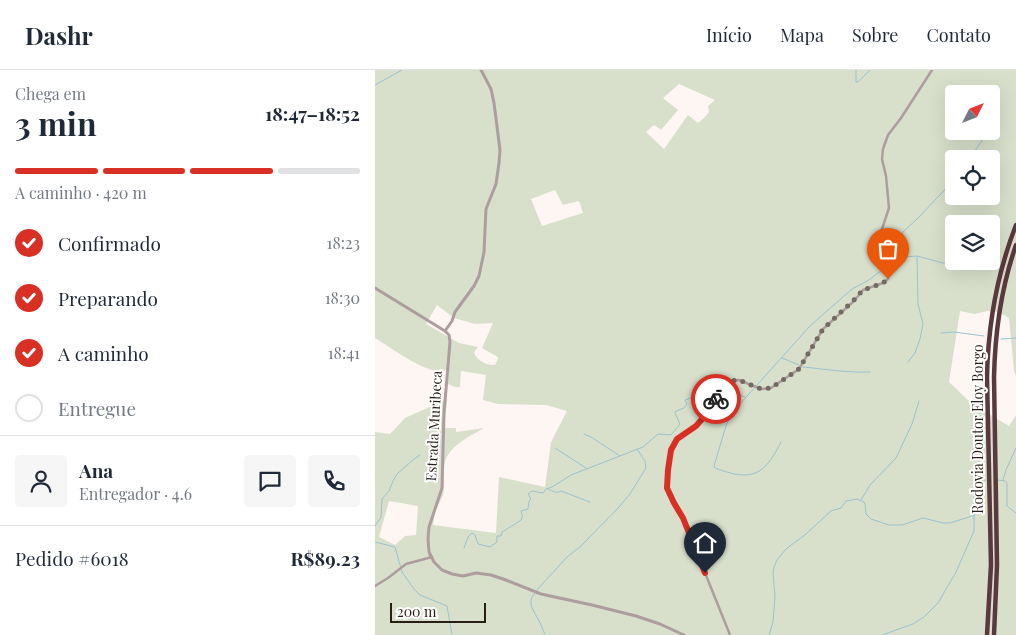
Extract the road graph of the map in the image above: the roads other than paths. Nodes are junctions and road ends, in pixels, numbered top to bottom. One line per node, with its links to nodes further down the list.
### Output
1 (481, 70): 6 (street)
2 (932, 70): 10 (street)
3 (1016, 226): 11 (highway, Rodovia Doutor Eloy Borgo)
4 (1016, 245): 12 (highway, Rodovia Doutor Eloy Borgo)
5 (375, 288): 6 (street)
6 (445, 331): 7 (street, Estrada Muribeca)
7 (432, 557): 8 (street); 9 (street)
8 (375, 586)
9 (684, 635)
10 (730, 635)
11 (987, 635)
12 (994, 635)

